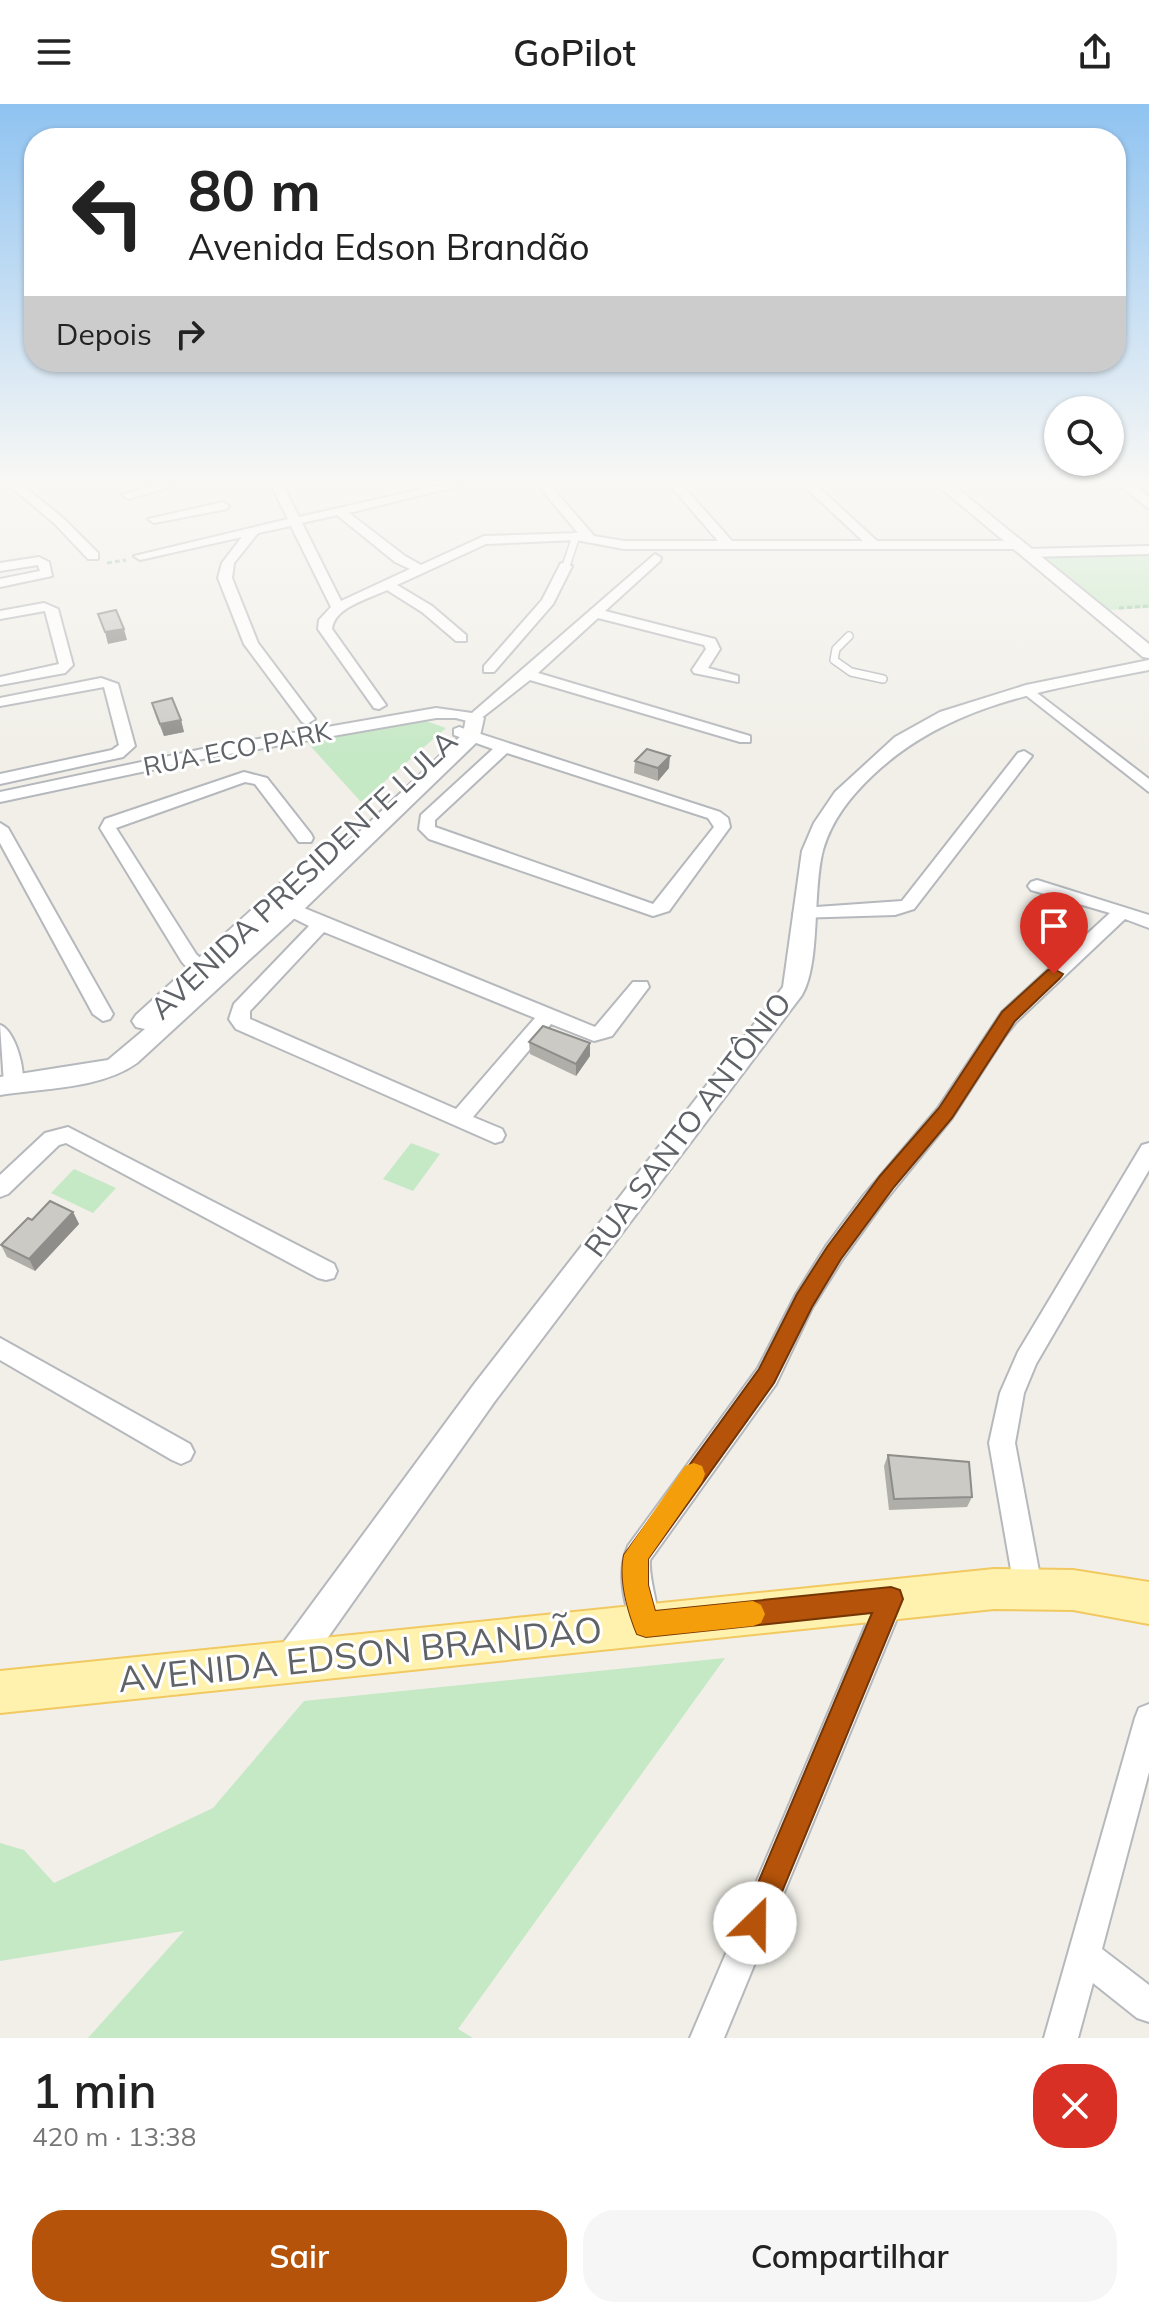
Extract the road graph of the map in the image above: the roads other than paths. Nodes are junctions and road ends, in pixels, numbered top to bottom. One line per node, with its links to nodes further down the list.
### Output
1 (36, 575): 8 (street)
2 (226, 575): 25 (street)
3 (322, 575): 10 (street)
4 (408, 575): 9 (street)
5 (561, 575): 17 (street)
6 (636, 575): 11 (street)
7 (1054, 575): 15 (street)
8 (0, 583)
9 (389, 586): 10 (street); 14 (street)
10 (338, 608): 24 (street)
11 (596, 613): 18 (street); 19 (street)
12 (0, 615): 21 (street)
13 (849, 636): 20 (lane)
14 (461, 638)
15 (1149, 653)
16 (1149, 665): 22 (street, RUA SANTO ANTÔNIO)
17 (489, 669)
18 (528, 675): 26 (street); 27 (street)
19 (733, 679)
20 (883, 679)
21 (0, 681)
22 (1028, 690): 31 (street); 38 (street, RUA SANTO ANTÔNIO)
23 (0, 702): 30 (street)
24 (379, 705)
25 (307, 719)
26 (469, 729): 28 (street, RUA ECO PARK); 32 (street, RUA ECO PARK); 36 (street, AVENIDA PRESIDENTE LULA)
27 (745, 739)
28 (504, 747): 28 (street, RUA ECO PARK)
29 (1024, 756): 38 (street)
30 (0, 779)
31 (1149, 787)
32 (0, 797)
33 (0, 828): 43 (street)
34 (305, 838): 41 (street)
35 (1037, 886): 37 (street)
36 (282, 906): 40 (street); 41 (street, AVENIDA PRESIDENTE LULA)
37 (1123, 911): 39 (street); 57 (street)
38 (802, 914): 58 (street, RUA SANTO ANTÔNIO)
39 (1149, 922)
40 (321, 924): 44 (street); 47 (street)
41 (208, 973): 46 (street, AVENIDA PRESIDENTE LULA)
42 (640, 987): 44 (street)
43 (103, 1014)
44 (547, 1016): 47 (street)
45 (0, 1032): 46 (street)
46 (7, 1077)
47 (460, 1118): 48 (street)
48 (495, 1135)
49 (1149, 1151): 54 (street)
50 (0, 1188): 51 (street)
51 (326, 1271)
52 (0, 1348): 53 (street)
53 (181, 1452)
54 (1028, 1587): 55 (main road, AVENIDA EDSON BRANDÃO); 56 (main road, AVENIDA EDSON BRANDÃO)
55 (891, 1599): 57 (main road, AVENIDA EDSON BRANDÃO); 63 (street)
56 (1149, 1603)
57 (646, 1625): 58 (main road, AVENIDA EDSON BRANDÃO)
58 (290, 1662): 59 (main road, AVENIDA EDSON BRANDÃO)
59 (0, 1692)
60 (1149, 1718): 61 (street)
61 (1083, 1955): 62 (street); 64 (street)
62 (1149, 2006)
63 (707, 2038)
64 (1061, 2038)

